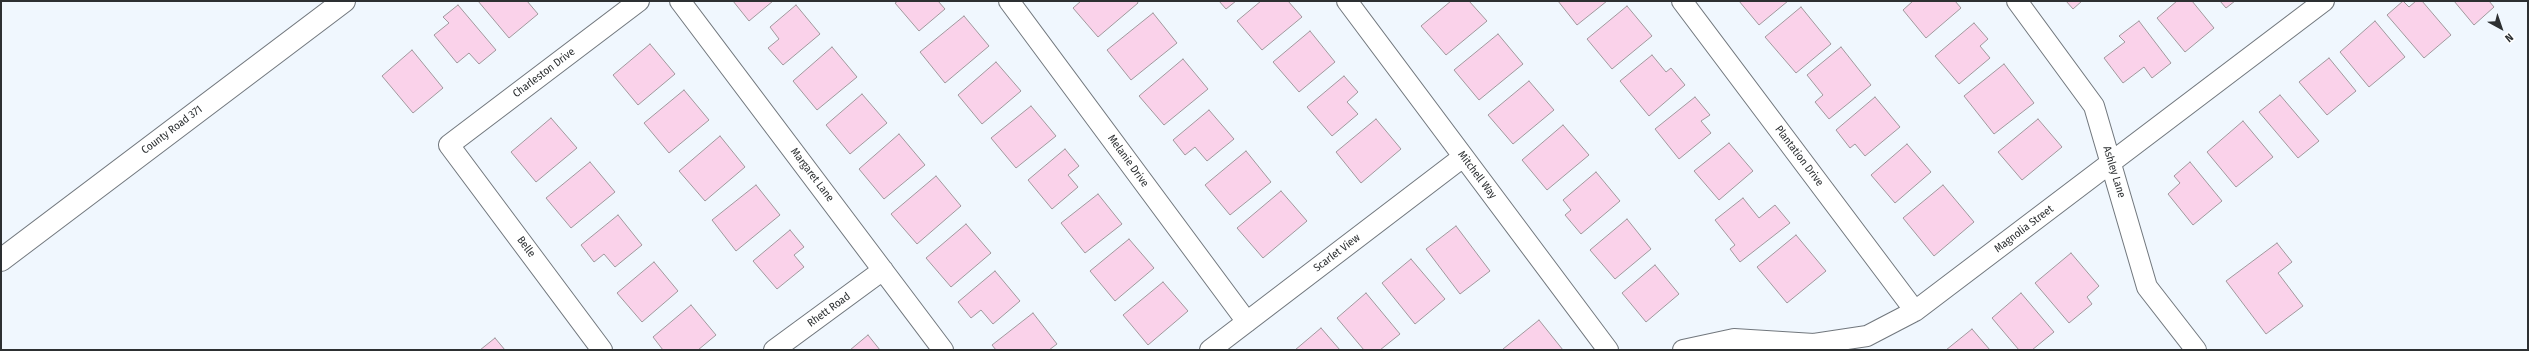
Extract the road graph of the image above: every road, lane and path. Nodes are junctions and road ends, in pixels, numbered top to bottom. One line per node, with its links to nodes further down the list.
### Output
1 (344, 1): 12 (street, County Road 371)
2 (640, 1): 9 (street, Charleston Drive)
3 (680, 1): 13 (street, Margaret Lane)
4 (1010, 1): 15 (street, Melanie Drive)
5 (1347, 1): 10 (street, Mitchell Way)
6 (1682, 1): 14 (street, Plantation Drive)
7 (2017, 1): 11 (street, Ashley Lane)
8 (2324, 1): 11 (street, Magnolia Street)
9 (449, 145): 16 (street, Belle)
10 (1463, 157): 15 (street, Scarlet View); 20 (street, Mitchell Way)
11 (2112, 163): 14 (street, Magnolia Street); 22 (street, Ashley Lane)
12 (1, 260)
13 (883, 270): 17 (street, Rhett Road); 18 (street, Margaret Lane)
14 (1915, 311): 21 (street, Magnolia Street)
15 (1247, 322): 19 (street, Scarlet View)
16 (602, 350)
17 (774, 350)
18 (943, 350)
19 (1210, 350)
20 (1608, 350)
21 (1683, 350)
22 (2196, 350)

